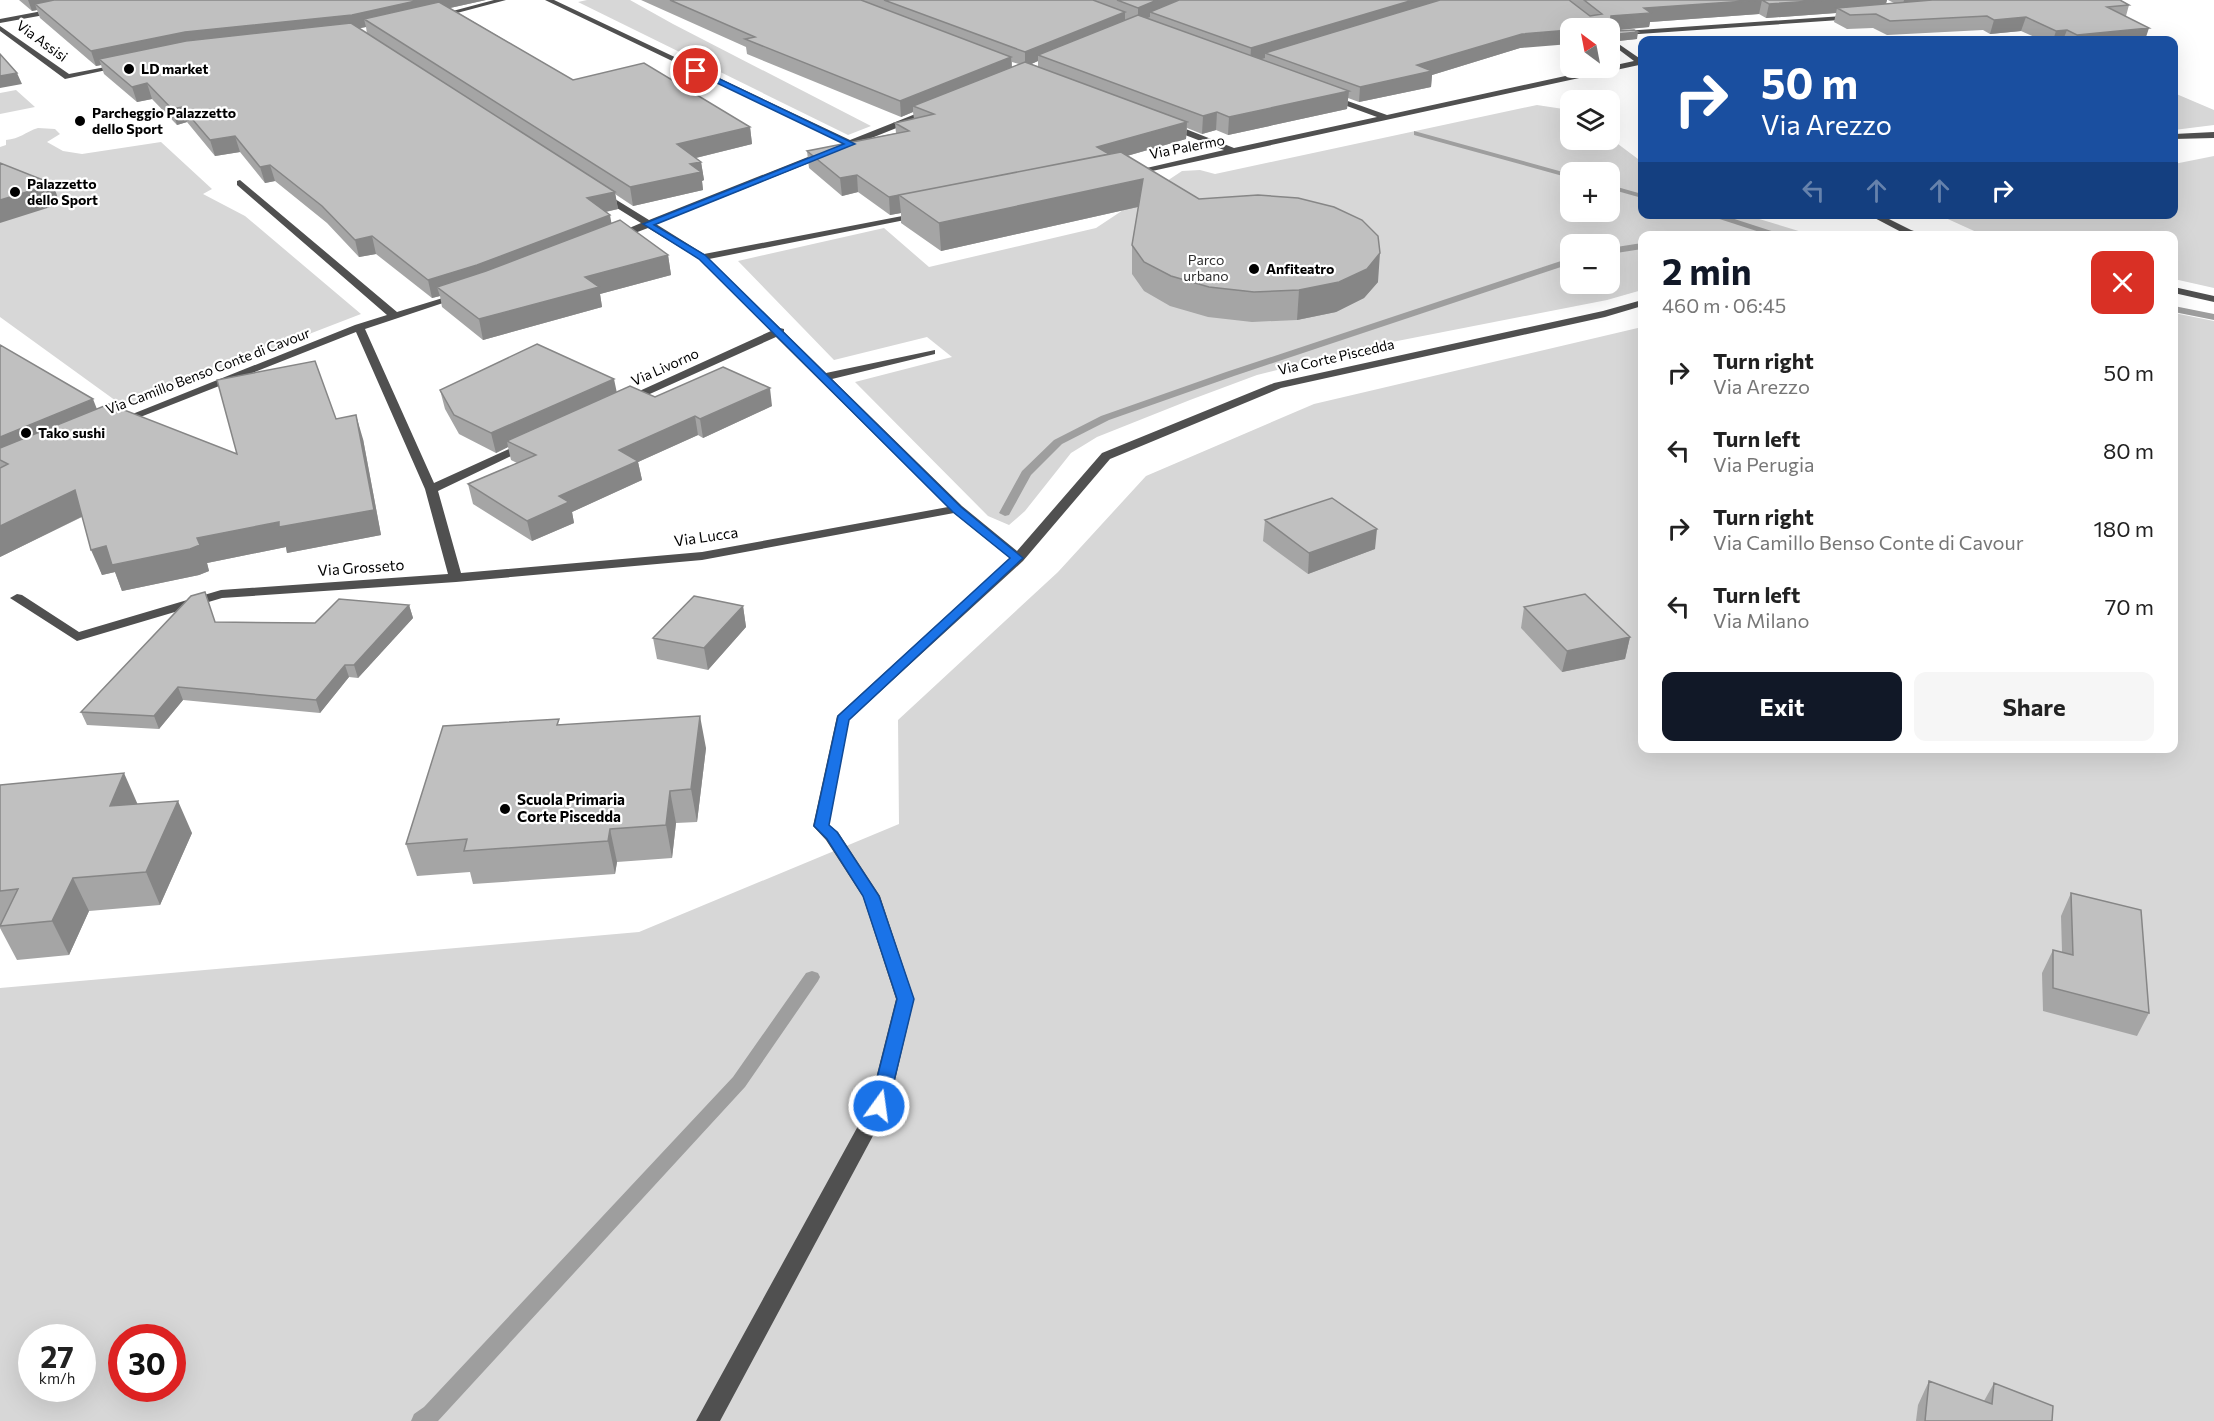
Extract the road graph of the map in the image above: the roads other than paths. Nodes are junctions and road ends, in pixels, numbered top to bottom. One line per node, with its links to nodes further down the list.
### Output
1 (503, 0): 5 (street)
2 (548, 0): 19 (street)
3 (71, 8): 6 (street)
4 (1868, 16): 8 (street)
5 (431, 18)
6 (0, 21)
7 (0, 27): 11 (street, Via Assisi)
8 (1620, 33)
9 (1620, 47): 10 (street)
10 (1638, 60)
11 (127, 64)
12 (1638, 64): 15 (street, Via Palermo)
13 (1318, 92): 15 (street)
14 (942, 106): 19 (street)
15 (1389, 118): 20 (street, Via Palermo)
16 (1163, 124): 20 (street)
17 (2214, 135): 18 (street)
18 (2178, 137)
19 (851, 144): 26 (street)
20 (1236, 151): 21 (street, Via Palermo)
21 (1119, 175)
22 (240, 183): 34 (street)
23 (588, 186): 26 (street)
24 (933, 211): 29 (street)
25 (1881, 219): 27 (street)
26 (648, 224): 28 (street); 29 (street)
27 (1906, 231)
28 (604, 241)
29 (702, 257): 36 (street)
30 (474, 291): 34 (street, Via Camillo Benso Conte di Cavour)
31 (2178, 291): 32 (street)
32 (2214, 299)
33 (1638, 304): 44 (street, Via Corte Piscedda)
34 (395, 316): 35 (street, Via Camillo Benso Conte di Cavour)
35 (359, 327): 40 (street, Via Camillo Benso Conte di Cavour); 42 (street)
36 (780, 332): 38 (street); 39 (street, Via Livorno)
37 (931, 352): 38 (street)
38 (825, 377): 43 (street)
39 (617, 405)
40 (108, 426)
41 (540, 440): 42 (street)
42 (431, 489): 45 (street)
43 (957, 509): 44 (street); 45 (street, Via Lucca)
44 (1017, 558): 47 (street, Via Corte Piscedda)
45 (456, 578): 46 (street, Via Grosseto)
46 (17, 598)
47 (708, 1421)

